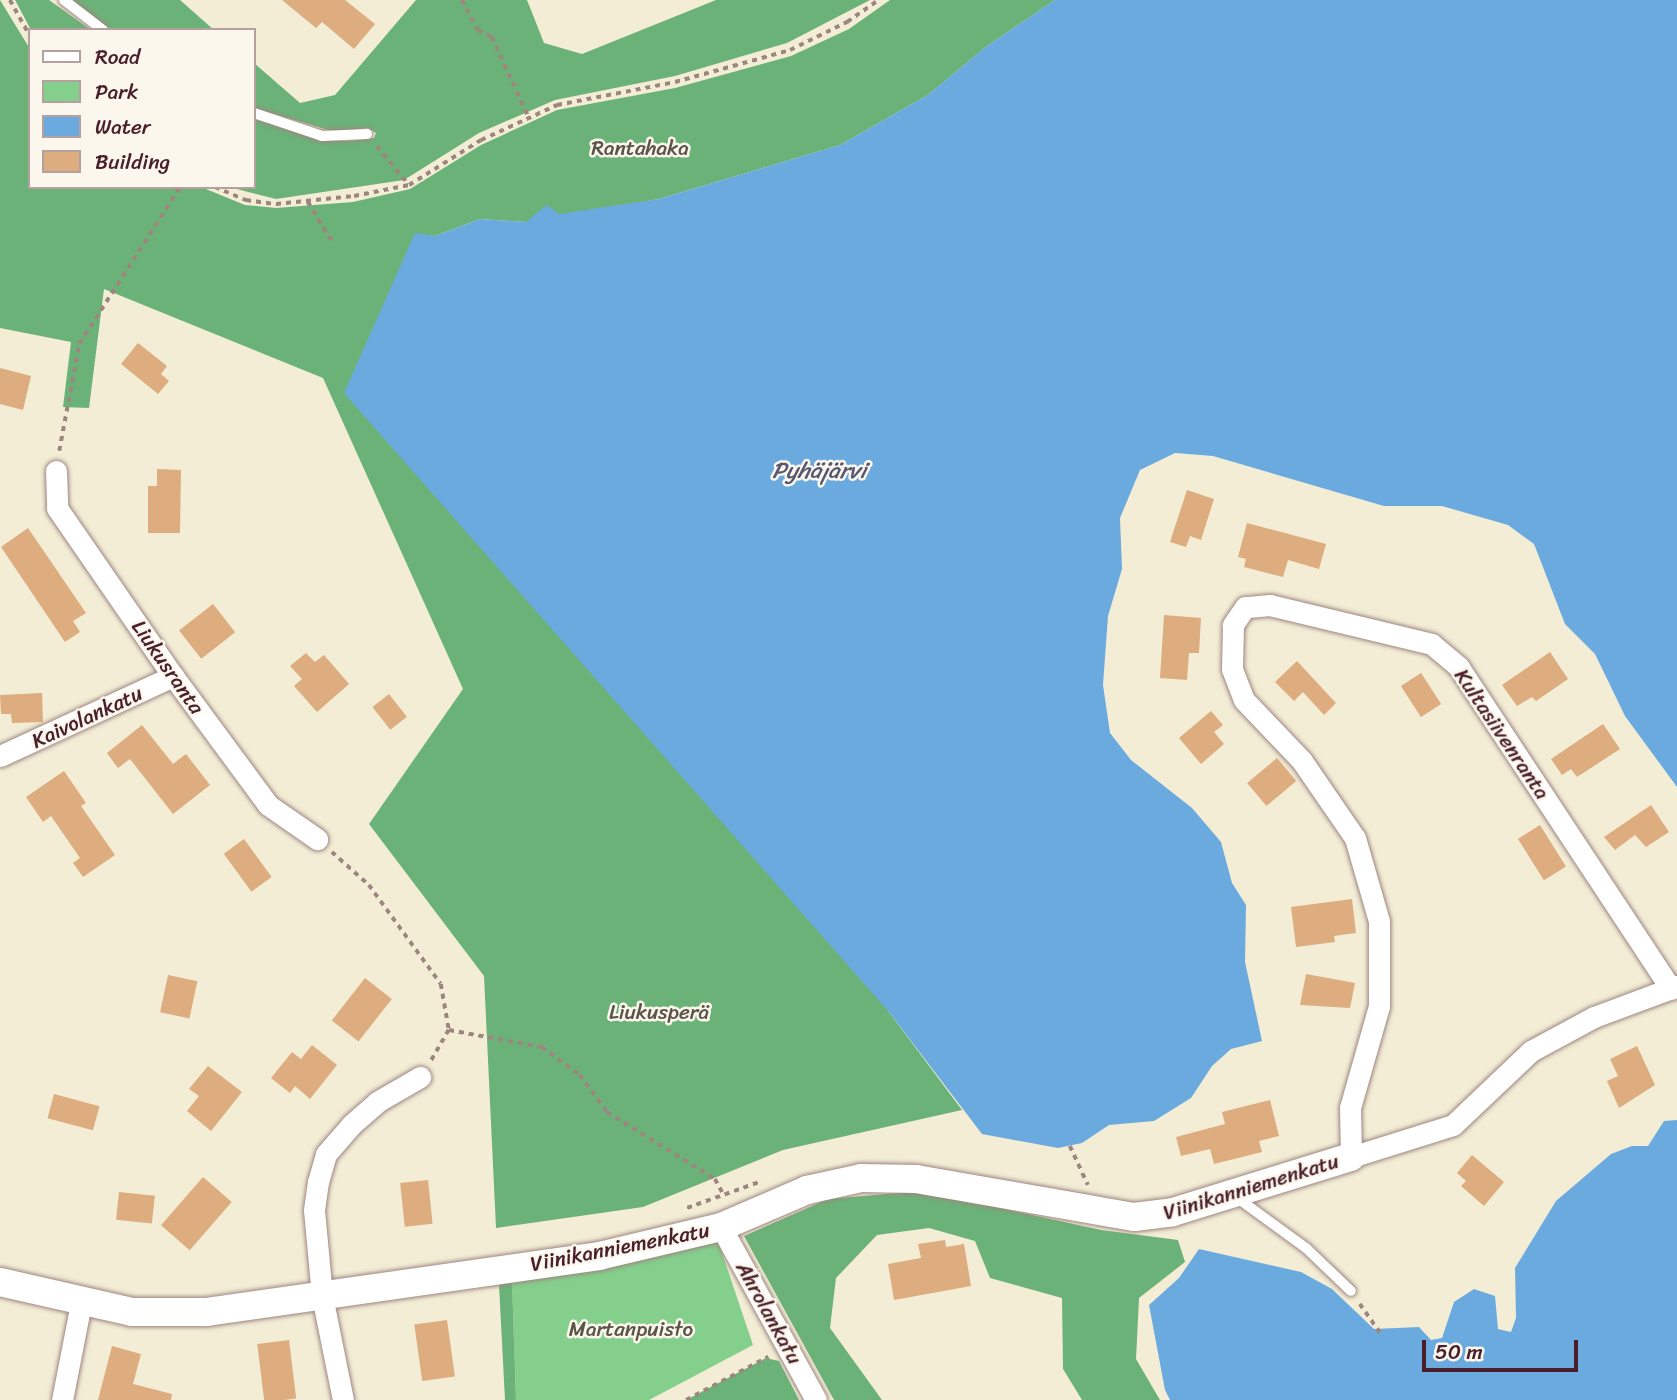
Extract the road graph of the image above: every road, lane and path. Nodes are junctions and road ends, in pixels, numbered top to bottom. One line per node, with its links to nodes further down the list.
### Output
1 (10, 0): 6 (path)
2 (64, 0): 5 (lane)
3 (462, 0): 8 (path)
4 (880, 0): 8 (path)
5 (100, 28)
6 (28, 32)
7 (256, 114): 9 (lane)
8 (528, 116): 10 (path)
9 (367, 134): 10 (path)
10 (409, 185): 13 (path)
11 (179, 189): 15 (path)
12 (220, 189): 13 (path)
13 (308, 202): 14 (path)
14 (332, 243)
15 (56, 471): 16 (street, Liukusranta)
16 (173, 676): 17 (street, Kaivolankatu); 18 (street, Liukusranta)
17 (0, 756)
18 (317, 838): 20 (path)
19 (1674, 987): 23 (street); 23 (street, Kultasiivenranta)
20 (449, 1030): 21 (path); 26 (path)
21 (420, 1077): 30 (street)
22 (1070, 1146): 24 (path)
23 (1351, 1157): 25 (street, Viinikanniemenkatu)
24 (1091, 1190)
25 (1228, 1192): 27 (street, Viinikanniemenkatu); 29 (lane)
26 (724, 1195)
27 (721, 1227): 30 (street, Viinikanniemenkatu); 33 (street, Ahrolankatu)
28 (0, 1282): 31 (street, Viinikanniemenkatu)
29 (1351, 1291): 32 (path)
30 (322, 1296): 31 (street, Viinikanniemenkatu); 35 (street)
31 (81, 1303): 34 (street)
32 (1383, 1337)
33 (787, 1346): 36 (path); 37 (street, Ahrolankatu)
34 (62, 1400)
35 (343, 1400)
36 (686, 1400)
37 (816, 1400)

